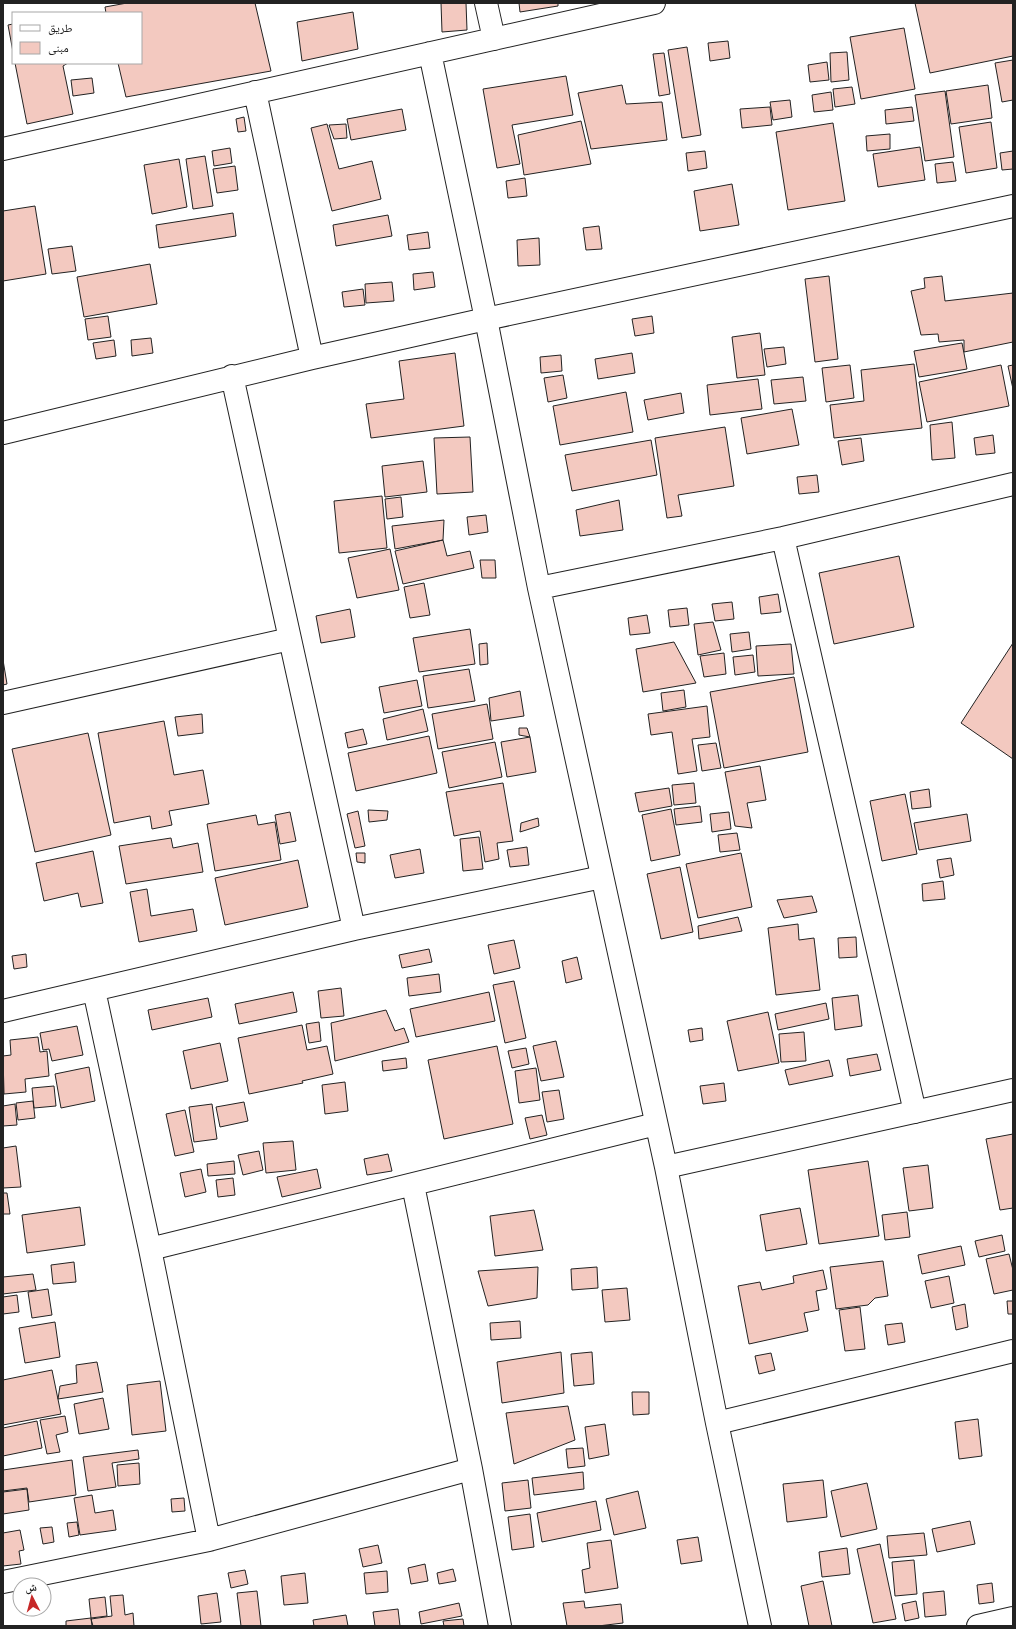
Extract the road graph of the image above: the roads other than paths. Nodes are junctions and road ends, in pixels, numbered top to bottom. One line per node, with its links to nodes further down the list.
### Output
1 (486, 3): 3 (street)
2 (654, 3): 3 (street)
3 (494, 39): 4 (street)
4 (430, 53): 5 (street); 8 (street)
5 (256, 92): 6 (street); 9 (street)
6 (3, 148)
7 (1013, 206): 8 (street)
8 (486, 318): 9 (street); 14 (street)
9 (312, 358): 10 (street)
10 (232, 376): 11 (street); 15 (street)
11 (3, 433)
12 (1013, 484): 13 (street)
13 (783, 538): 14 (street); 22 (street)
14 (539, 588): 17 (street)
15 (290, 638): 16 (street); 18 (street)
16 (3, 703)
17 (602, 877): 18 (street); 23 (street)
18 (354, 929): 19 (street)
19 (94, 990): 20 (street); 26 (street)
20 (3, 1011)
21 (1013, 1090): 22 (street)
22 (915, 1112): 24 (street)
23 (656, 1124): 24 (street); 25 (street)
24 (666, 1167): 28 (street)
25 (413, 1185): 26 (street); 29 (street)
26 (150, 1249): 30 (street)
27 (1013, 1351): 28 (street)
28 (717, 1423): 34 (street)
29 (471, 1470): 30 (street); 33 (street)
30 (209, 1540): 31 (street)
31 (3, 1582)
32 (1013, 1618): 35 (street)
33 (500, 1626)
34 (760, 1626)
35 (978, 1626)

